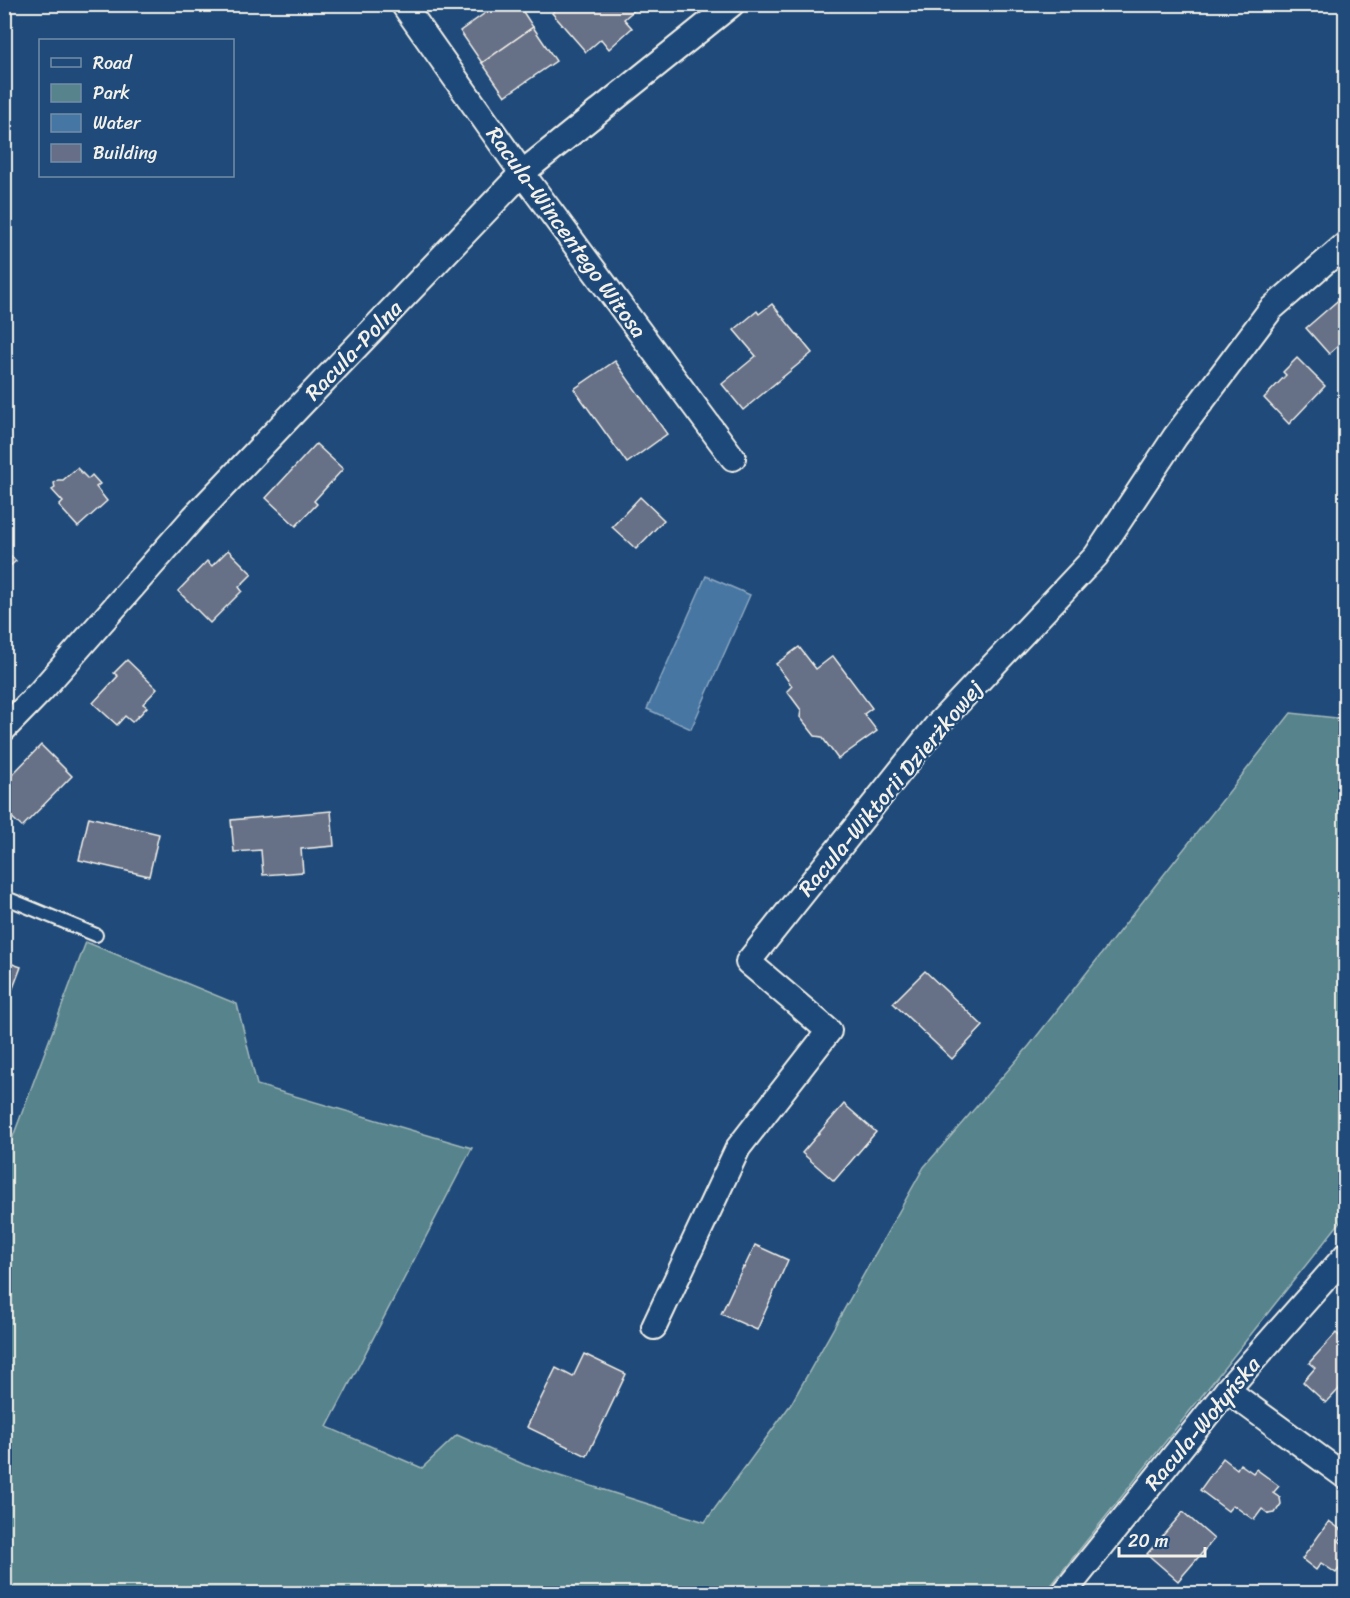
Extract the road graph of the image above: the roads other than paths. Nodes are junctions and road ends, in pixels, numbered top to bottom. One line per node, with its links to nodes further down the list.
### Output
1 (403, 4): 3 (street, Racula-Wincentego Witosa)
2 (732, 4): 3 (street, Racula-Polna)
3 (522, 173): 5 (street, Racula-Wincentego Witosa); 6 (street, Racula-Polna)
4 (1346, 244): 10 (street, Racula-Wiktorii Dzierżkowej)
5 (733, 458)
6 (4, 729)
7 (4, 897): 8 (lane)
8 (96, 935)
9 (1346, 1255): 11 (street, Racula-Wołyńska)
10 (654, 1327)
11 (1227, 1390): 12 (street); 13 (street, Racula-Wołyńska)
12 (1346, 1477)
13 (1063, 1593)

